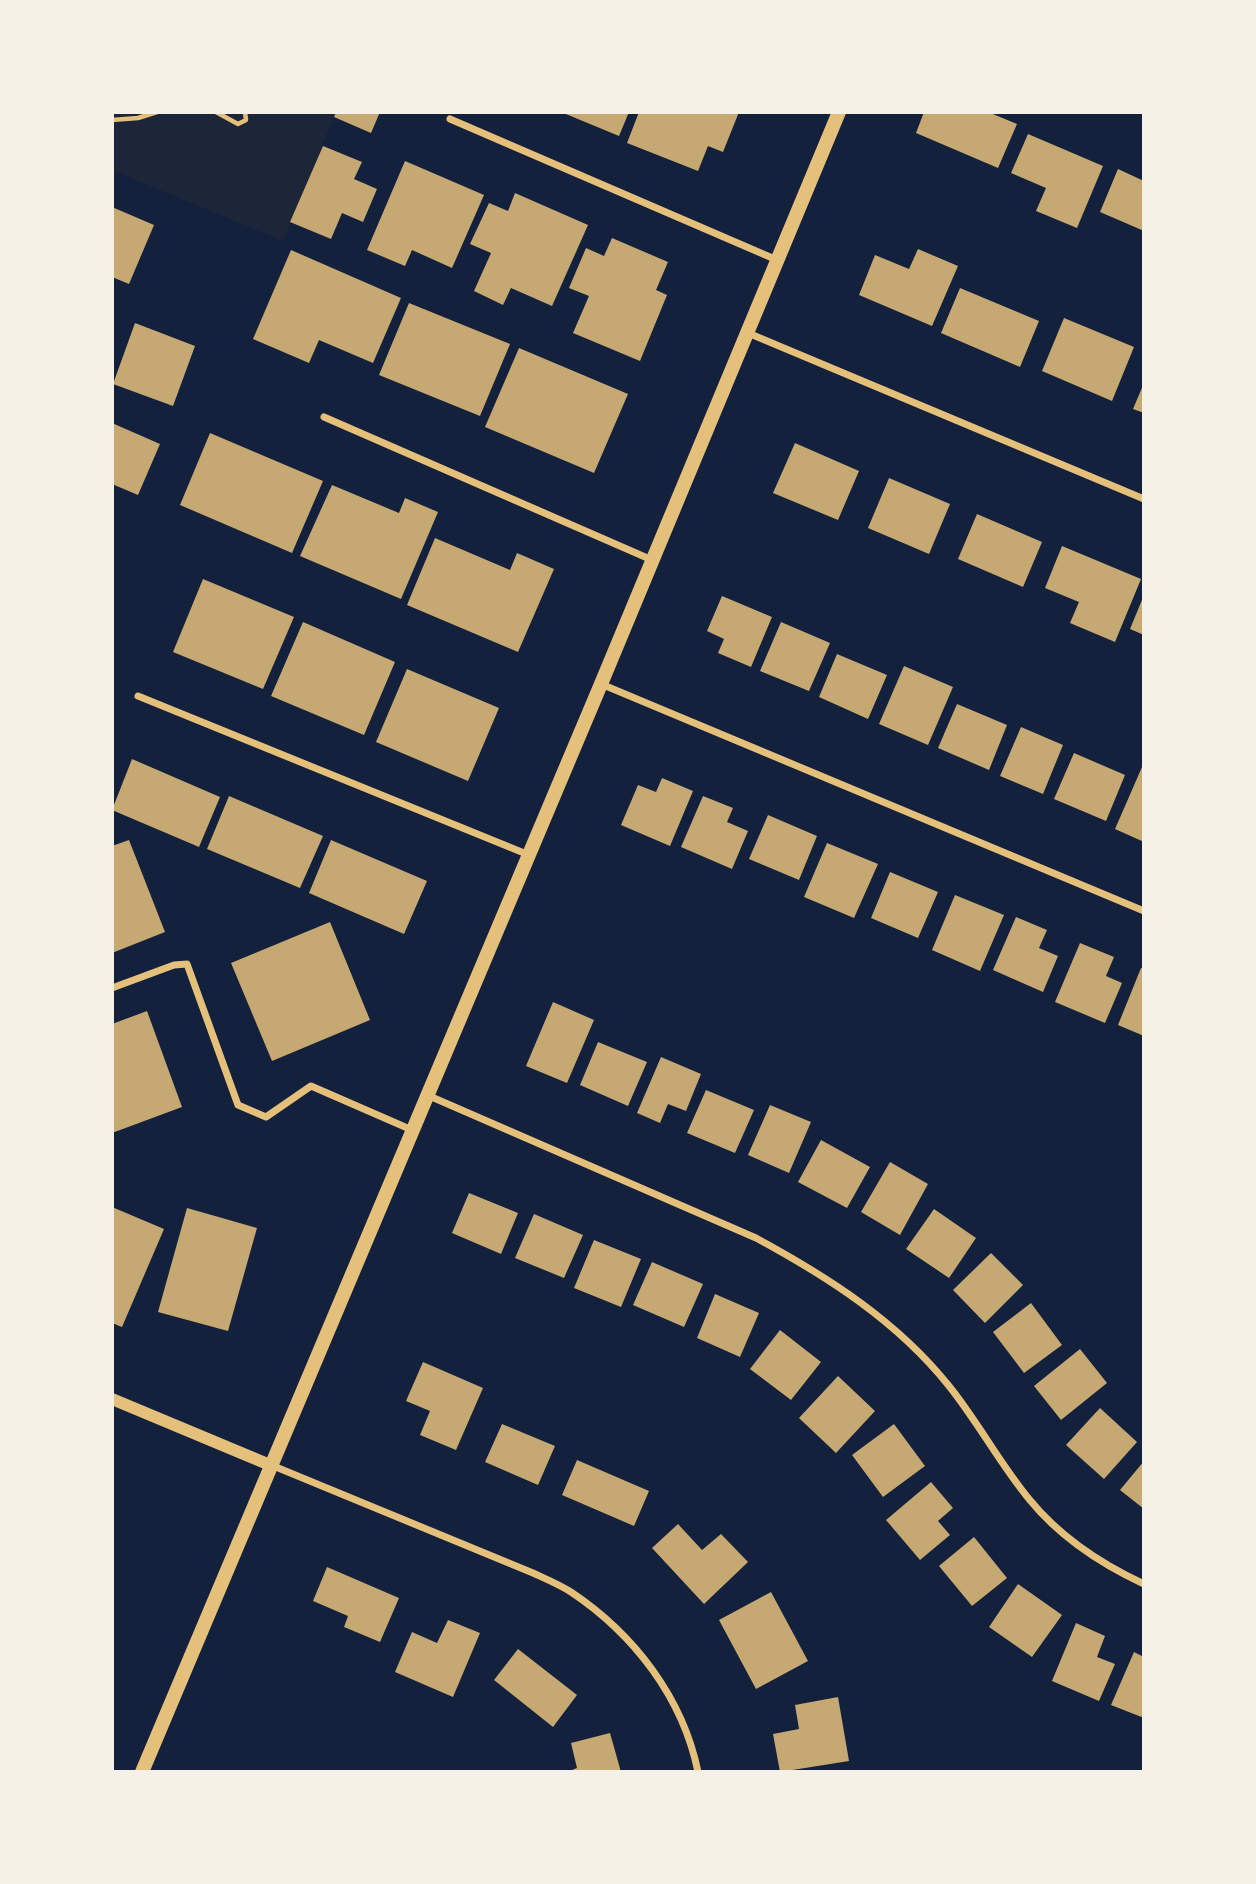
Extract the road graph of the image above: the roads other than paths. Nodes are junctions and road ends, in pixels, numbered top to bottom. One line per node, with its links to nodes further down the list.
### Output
1 (839, 112): 3 (main road)
2 (450, 119): 3 (street)
3 (778, 260): 4 (main road)
4 (747, 332): 6 (street); 7 (main road)
5 (324, 417): 7 (street)
6 (1144, 499)
7 (652, 561): 8 (main road)
8 (601, 684): 10 (main road); 11 (street)
9 (138, 696): 10 (street)
10 (529, 855): 13 (main road)
11 (1144, 911)
12 (112, 988): 14 (street)
13 (427, 1095): 14 (main road); 17 (street)
14 (412, 1130): 16 (main road)
15 (112, 1399): 16 (street)
16 (270, 1465): 18 (main road); 19 (street)
17 (1144, 1584)
18 (142, 1772)
19 (698, 1772)

